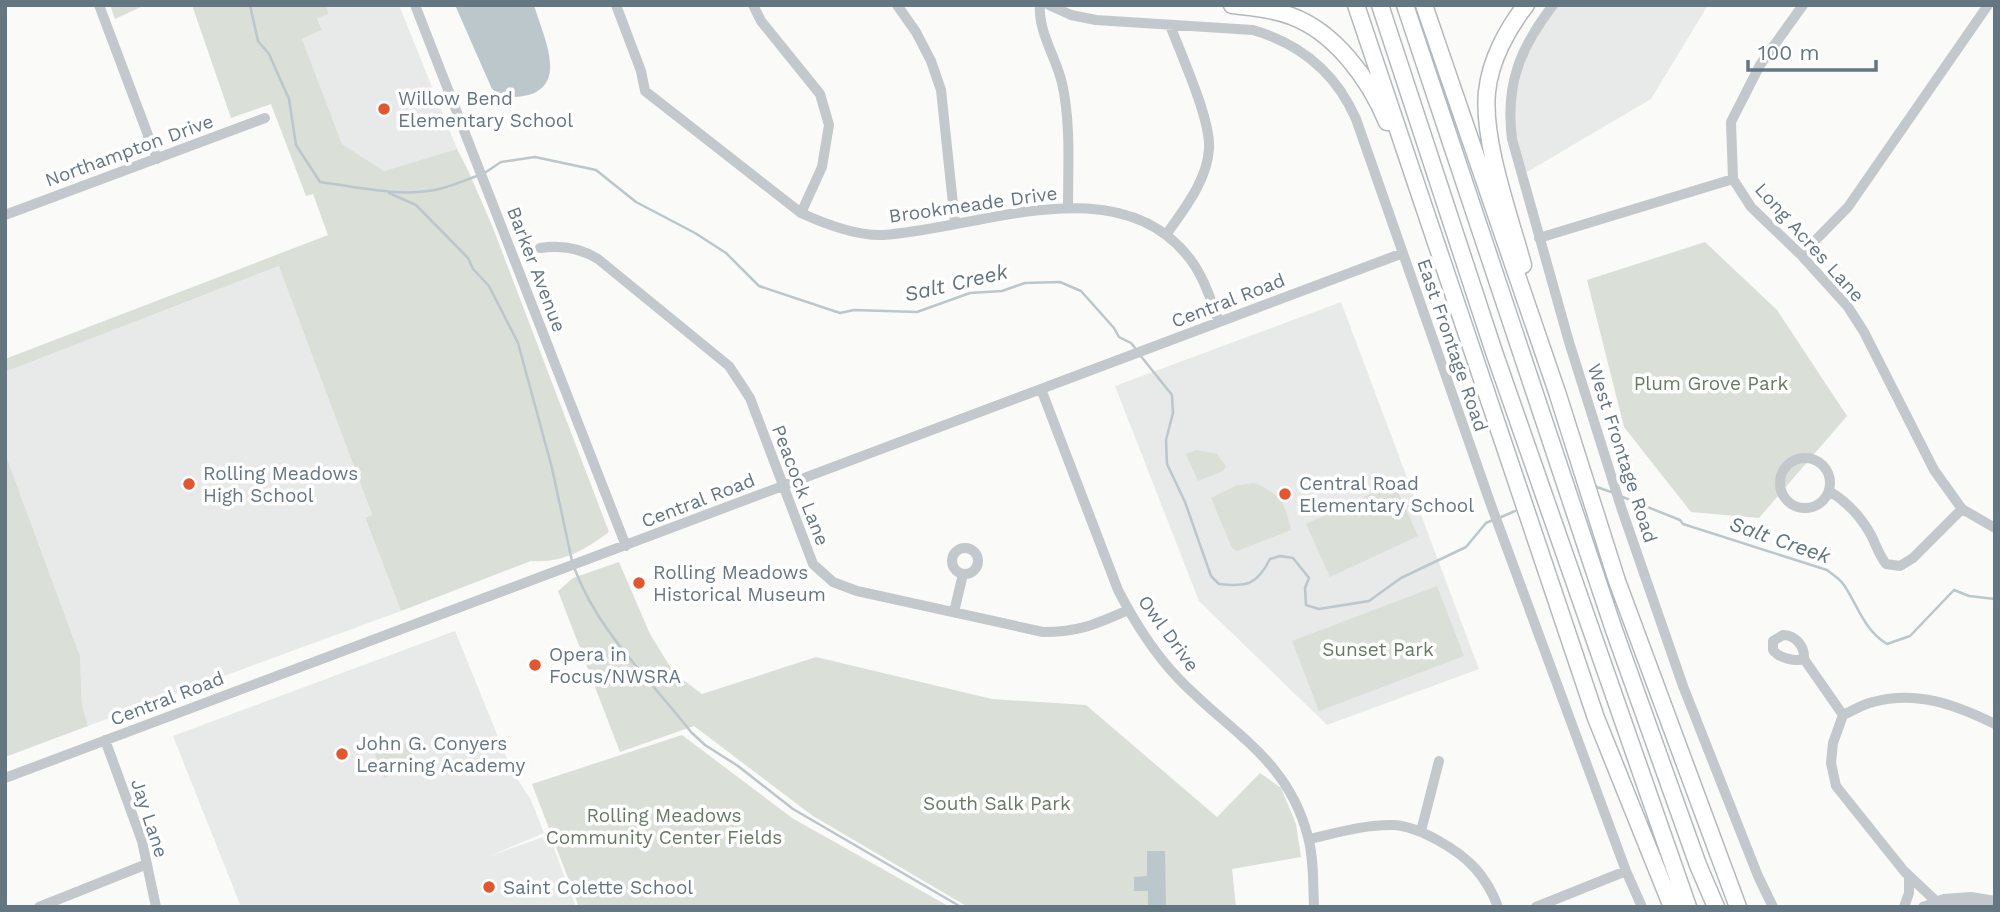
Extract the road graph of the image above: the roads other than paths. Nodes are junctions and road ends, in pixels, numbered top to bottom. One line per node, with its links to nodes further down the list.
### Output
1 (99, 5): 19 (street)
2 (415, 5): 38 (street, Barker Avenue)
3 (616, 5): 22 (street, Brookmeade Drive)
4 (753, 5): 22 (street)
5 (897, 5): 24 (street)
6 (1040, 5): 21 (street)
7 (1049, 5): 17 (street, East Frontage Road)
8 (1232, 5): 25 (highway)
9 (1356, 5): 25 (highway)
10 (1380, 5): 62 (highway)
11 (1405, 5): 63 (highway)
12 (1424, 5): 33 (highway)
13 (1526, 5): 33 (highway)
14 (1553, 5): 27 (street, West Frontage Road)
15 (1803, 5): 20 (street)
16 (1987, 5): 30 (street)
17 (1170, 25): 26 (street); 29 (street, East Frontage Road)
18 (265, 118): 19 (street, Northampton Drive)
19 (157, 159): 23 (street, Northampton Drive)
20 (1733, 179): 27 (street, Long Acres Lane); 30 (street, Long Acres Lane)
21 (1068, 207): 24 (street, Brookmeade Drive); 26 (street, Brookmeade Drive)
22 (801, 213): 24 (street, Brookmeade Drive)
23 (5, 215)
24 (955, 223)
25 (1432, 231): 61 (highway)
26 (1166, 235): 31 (street, Brookmeade Drive)
27 (1539, 238): 65 (street, West Frontage Road)
28 (540, 248): 34 (street, Peacock Lane)
29 (1403, 253): 31 (street, Central Road); 51 (street, East Frontage Road)
30 (1801, 255): 36 (street, Long Acres Lane)
31 (1219, 322): 32 (street, Central Road)
32 (1041, 389): 34 (street, Central Road); 40 (street, Owl Drive)
33 (1557, 392): 64 (highway)
34 (783, 486): 38 (street, Central Road); 41 (street, Peacock Lane)
35 (1829, 491): 35 (street); 36 (street)
36 (1962, 509): 37 (street, Long Acres Lane)
37 (1995, 528)
38 (626, 546): 45 (street, Central Road)
39 (963, 574): 41 (street)
40 (1128, 610): 41 (street, Peacock Lane); 49 (street, Owl Drive)
41 (954, 612)
42 (1804, 659): 43 (street)
43 (1843, 715): 44 (street); 52 (street)
44 (1995, 724)
45 (105, 740): 47 (street, Central Road); 50 (street, Jay Lane)
46 (1439, 761): 48 (street)
47 (5, 778)
48 (1420, 831): 49 (street); 58 (street)
49 (1309, 839): 57 (street, Owl Drive)
50 (148, 864): 55 (street); 56 (street, Jay Lane)
51 (1626, 872): 59 (street); 60 (street, East Frontage Road)
52 (1909, 876): 54 (street); 66 (street)
53 (1991, 901): 54 (street)
54 (1936, 902): 67 (street)
55 (39, 907)
56 (156, 907)
57 (1314, 907)
58 (1498, 907)
59 (1536, 907)
60 (1642, 907)
61 (1672, 907)
62 (1688, 907)
63 (1716, 907)
64 (1738, 907)
65 (1773, 907)
66 (1904, 907)
67 (1923, 907)

